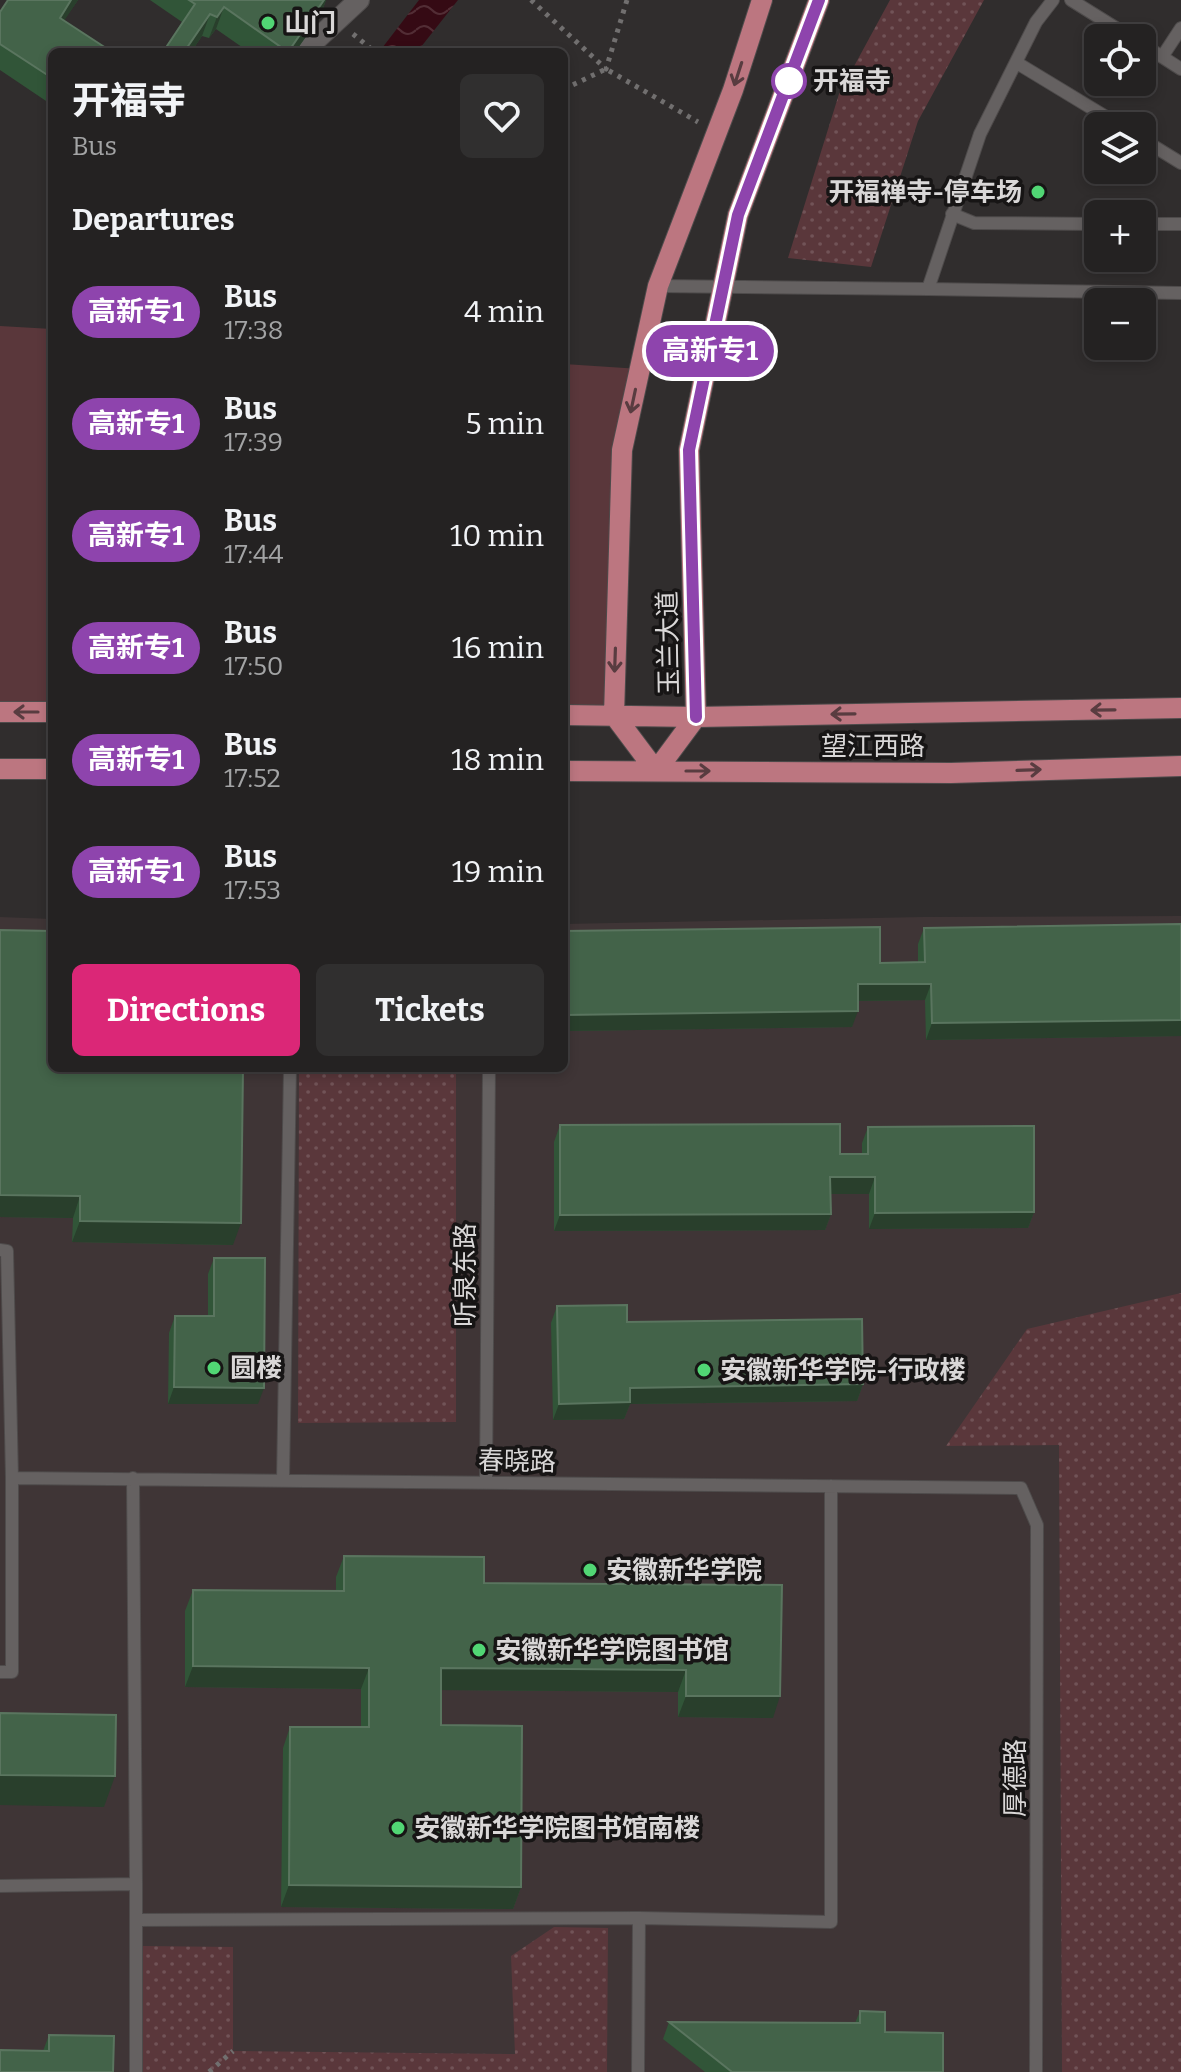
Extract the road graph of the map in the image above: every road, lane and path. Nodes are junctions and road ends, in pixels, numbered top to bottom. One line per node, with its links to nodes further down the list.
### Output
1 (359, 0): 11 (street)
2 (531, 0): 16 (path)
3 (627, 0): 16 (path)
4 (762, 0): 20 (main road, 玉兰大道, one-way to 20)
5 (819, 0): 28 (main road, 玉兰大道)
6 (1053, 0): 15 (lane)
7 (1071, 0): 8 (lane)
8 (1110, 24)
9 (1181, 28): 14 (lane)
10 (367, 46): 12 (path)
11 (307, 48)
12 (370, 48)
13 (1156, 53): 14 (lane)
14 (1162, 57): 17 (lane)
15 (1017, 63): 19 (lane); 23 (lane)
16 (606, 69): 18 (path); 20 (path)
17 (1181, 69)
18 (568, 87)
19 (1098, 112)
20 (716, 132): 27 (main road, 玉兰大道)
21 (1156, 148): 22 (lane)
22 (1181, 163)
23 (952, 214): 24 (lane); 29 (lane)
24 (1084, 224)
25 (1156, 224): 26 (lane)
26 (1181, 224)
27 (658, 286): 28 (lane); 35 (main road, 玉兰大道, one-way to 35)
28 (723, 287): 29 (lane); 36 (main road, 玉兰大道)
29 (928, 289): 30 (lane)
30 (1181, 293)
31 (1181, 708): 36 (main road, 望江西路, one-way to 36)
32 (0, 712): 33 (main road, one-way to 32)
33 (48, 712)
34 (568, 715): 35 (main road, 望江西路)
35 (614, 715): 36 (main road, 望江西路); 41 (main road)
36 (696, 717): 41 (main road, 玉兰大道)
37 (1181, 766): 41 (main road, 望江西路, one-way to 37)
38 (0, 769): 39 (main road)
39 (48, 769)
40 (568, 771): 41 (main road, 望江西路)
41 (656, 771)
42 (290, 1072): 47 (lane)
43 (489, 1072): 48 (lane, 听泉东路)
44 (0, 1250): 45 (lane)
45 (12, 1478): 46 (lane, 春晓路); 51 (lane)
46 (133, 1478): 47 (lane, 春晓路); 52 (lane)
47 (283, 1480): 48 (lane, 春晓路)
48 (486, 1482): 49 (lane, 春晓路)
49 (831, 1486): 50 (lane, 春晓路); 54 (lane)
50 (1021, 1488): 60 (lane, 厚德路)
51 (0, 1672)
52 (136, 1884): 53 (lane); 55 (lane)
53 (0, 1886)
54 (639, 1918): 55 (lane); 59 (lane)
55 (136, 1920): 57 (lane)
56 (233, 2051): 58 (path)
57 (136, 2072)
58 (209, 2072)
59 (638, 2072)
60 (1036, 2072)

